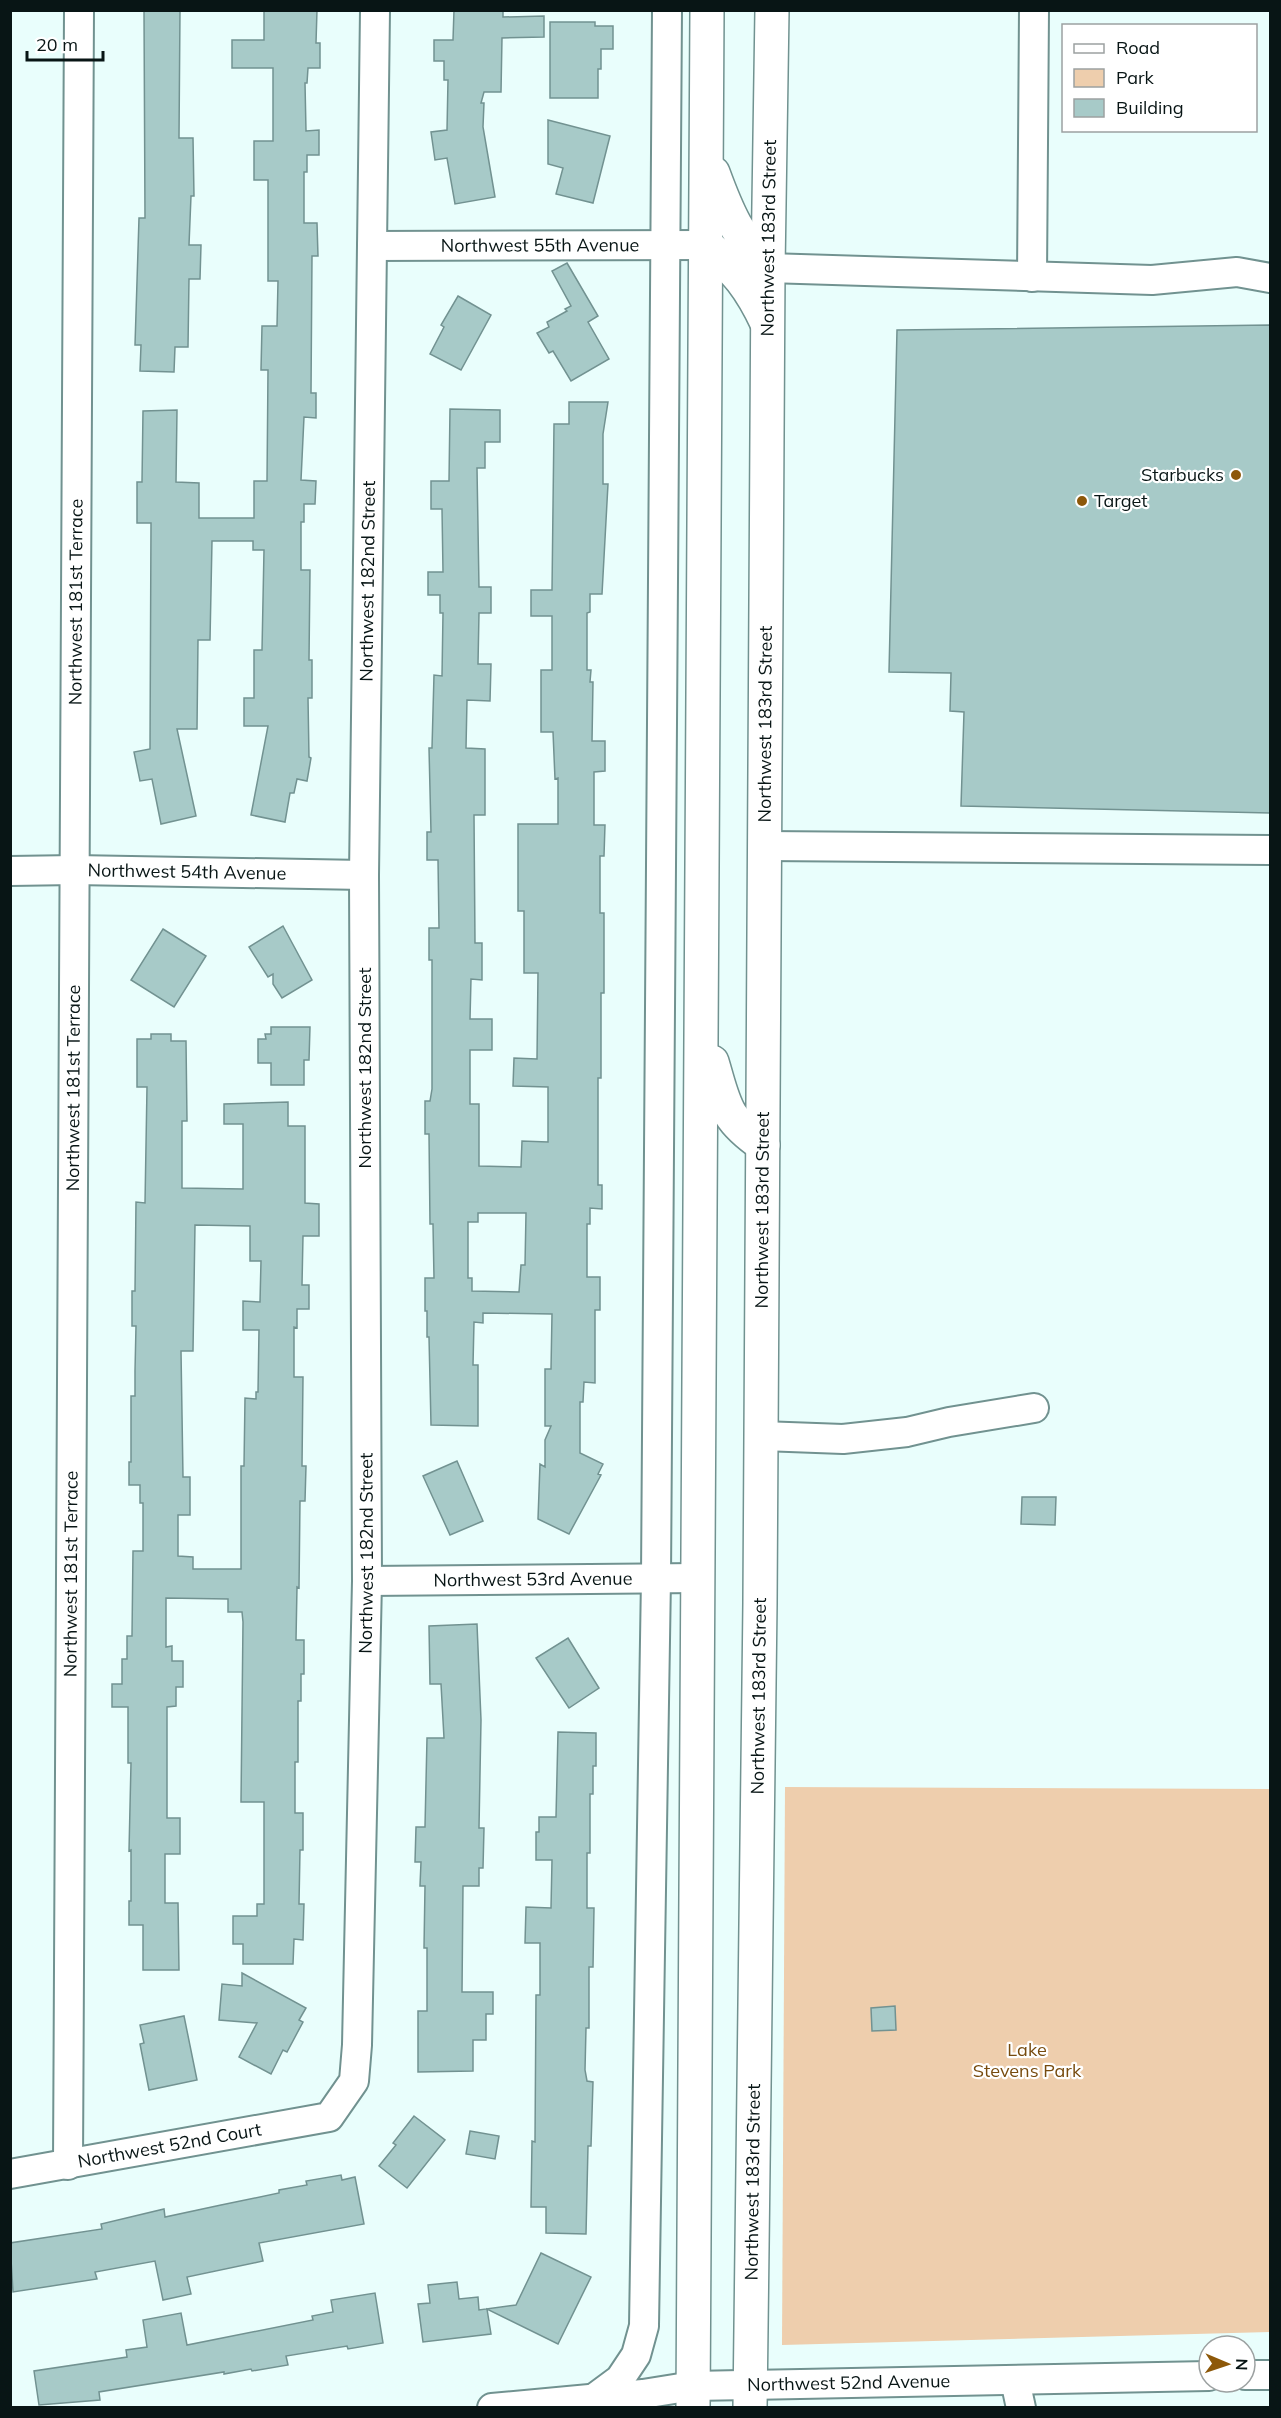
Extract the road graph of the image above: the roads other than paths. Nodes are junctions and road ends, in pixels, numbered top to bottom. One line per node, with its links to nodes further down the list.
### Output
1 (79, 10): 17 (street, Northwest 181st Terrace)
2 (375, 10): 9 (street, Northwest 182nd Street)
3 (667, 10): 10 (street)
4 (707, 10): 7 (main road)
5 (772, 10): 11 (main road, Northwest 183rd Street)
6 (1034, 10): 12 (street)
7 (708, 157): 8 (main road); 11 (main road)
8 (706, 245): 10 (street, Northwest 55th Avenue); 14 (main road); 20 (main road)
9 (372, 246): 10 (street, Northwest 55th Avenue); 19 (street, Northwest 182nd Street)
10 (665, 246): 24 (street)
11 (768, 268): 12 (street); 14 (main road, Northwest 183rd Street)
12 (1032, 277): 13 (street)
13 (1270, 278)
14 (768, 324): 15 (main road, Northwest 183rd Street)
15 (765, 846): 16 (street); 21 (main road, Northwest 183rd Street)
16 (1270, 850)
17 (75, 870): 18 (street, Northwest 54th Avenue); 19 (street, Northwest 54th Avenue); 28 (street, Northwest 181st Terrace)
18 (10, 871)
19 (364, 875): 26 (street, Northwest 182nd Street)
20 (702, 1028): 21 (main road); 25 (main road)
21 (763, 1144): 23 (main road, Northwest 183rd Street)
22 (1034, 1408): 23 (street)
23 (761, 1436): 34 (main road, Northwest 183rd Street)
24 (656, 1578): 25 (street, Northwest 53rd Avenue); 26 (street, Northwest 53rd Avenue); 35 (street)
25 (699, 1578): 33 (main road)
26 (367, 1581): 27 (street, Northwest 182nd Street)
27 (328, 2117): 28 (street, Northwest 52nd Court)
28 (68, 2165): 29 (street, Northwest 52nd Court)
29 (10, 2174)
30 (1197, 2377): 31 (street, Northwest 52nd Avenue)
31 (1018, 2394): 32 (street, Northwest 52nd Avenue)
32 (788, 2396): 34 (street, Northwest 52nd Avenue)
33 (693, 2397): 34 (street, Northwest 52nd Avenue); 36 (street, Northwest 52nd Avenue)
34 (750, 2397)
35 (593, 2399): 36 (street, Northwest 52nd Avenue); 37 (street, Northwest 52nd Avenue)
36 (643, 2401)
37 (492, 2408)

